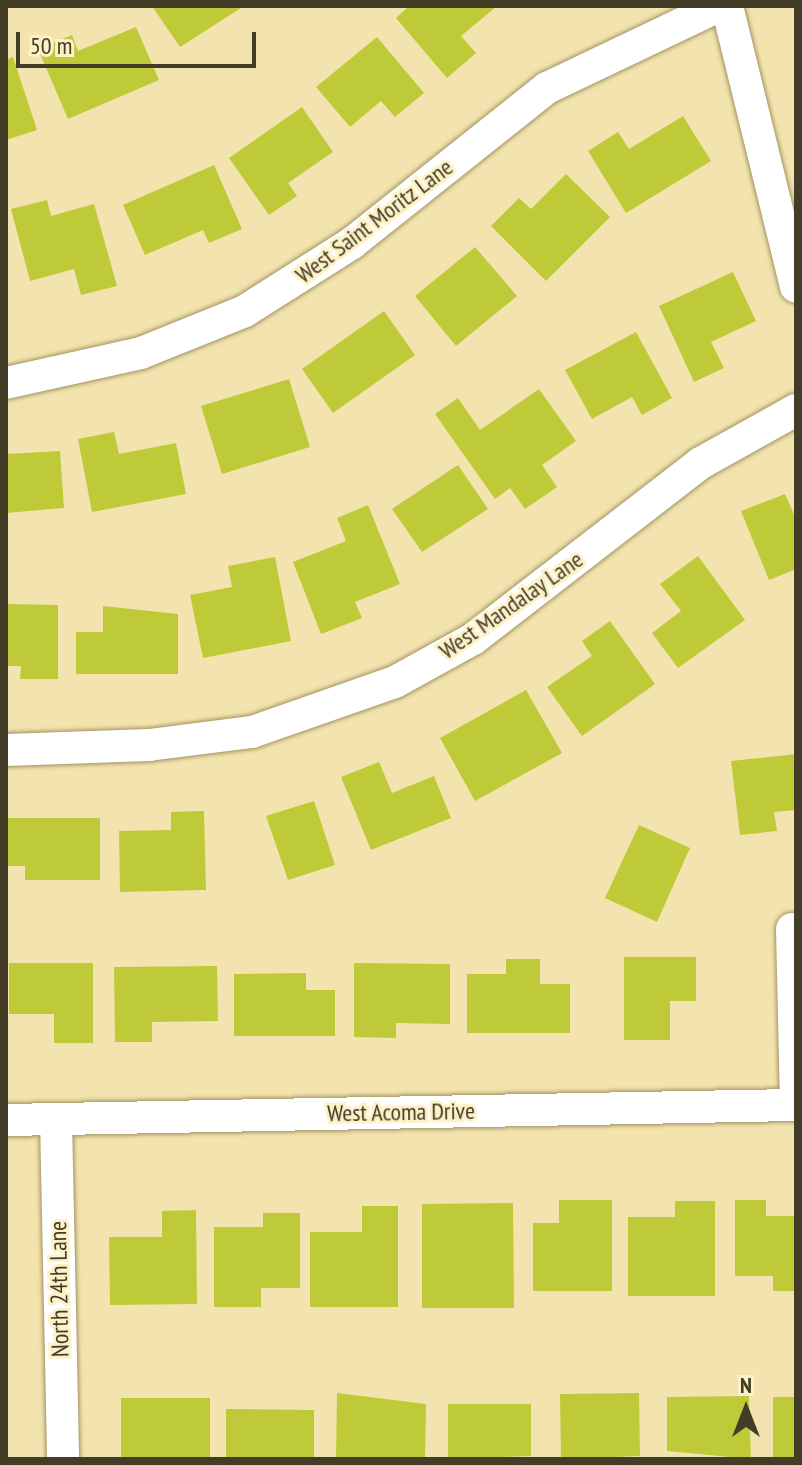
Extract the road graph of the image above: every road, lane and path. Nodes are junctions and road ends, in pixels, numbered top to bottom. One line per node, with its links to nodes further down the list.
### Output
1 (719, 6): 4 (street, West Saint Moritz Lane)
2 (727, 6): 3 (street)
3 (796, 287)
4 (6, 383)
5 (796, 410): 6 (street, West Mandalay Lane)
6 (6, 750)
7 (792, 929): 8 (street)
8 (796, 1105): 9 (street, West Acoma Drive)
9 (56, 1119): 10 (street, West Acoma Drive); 11 (street, North 24th Lane)
10 (6, 1120)
11 (63, 1459)

